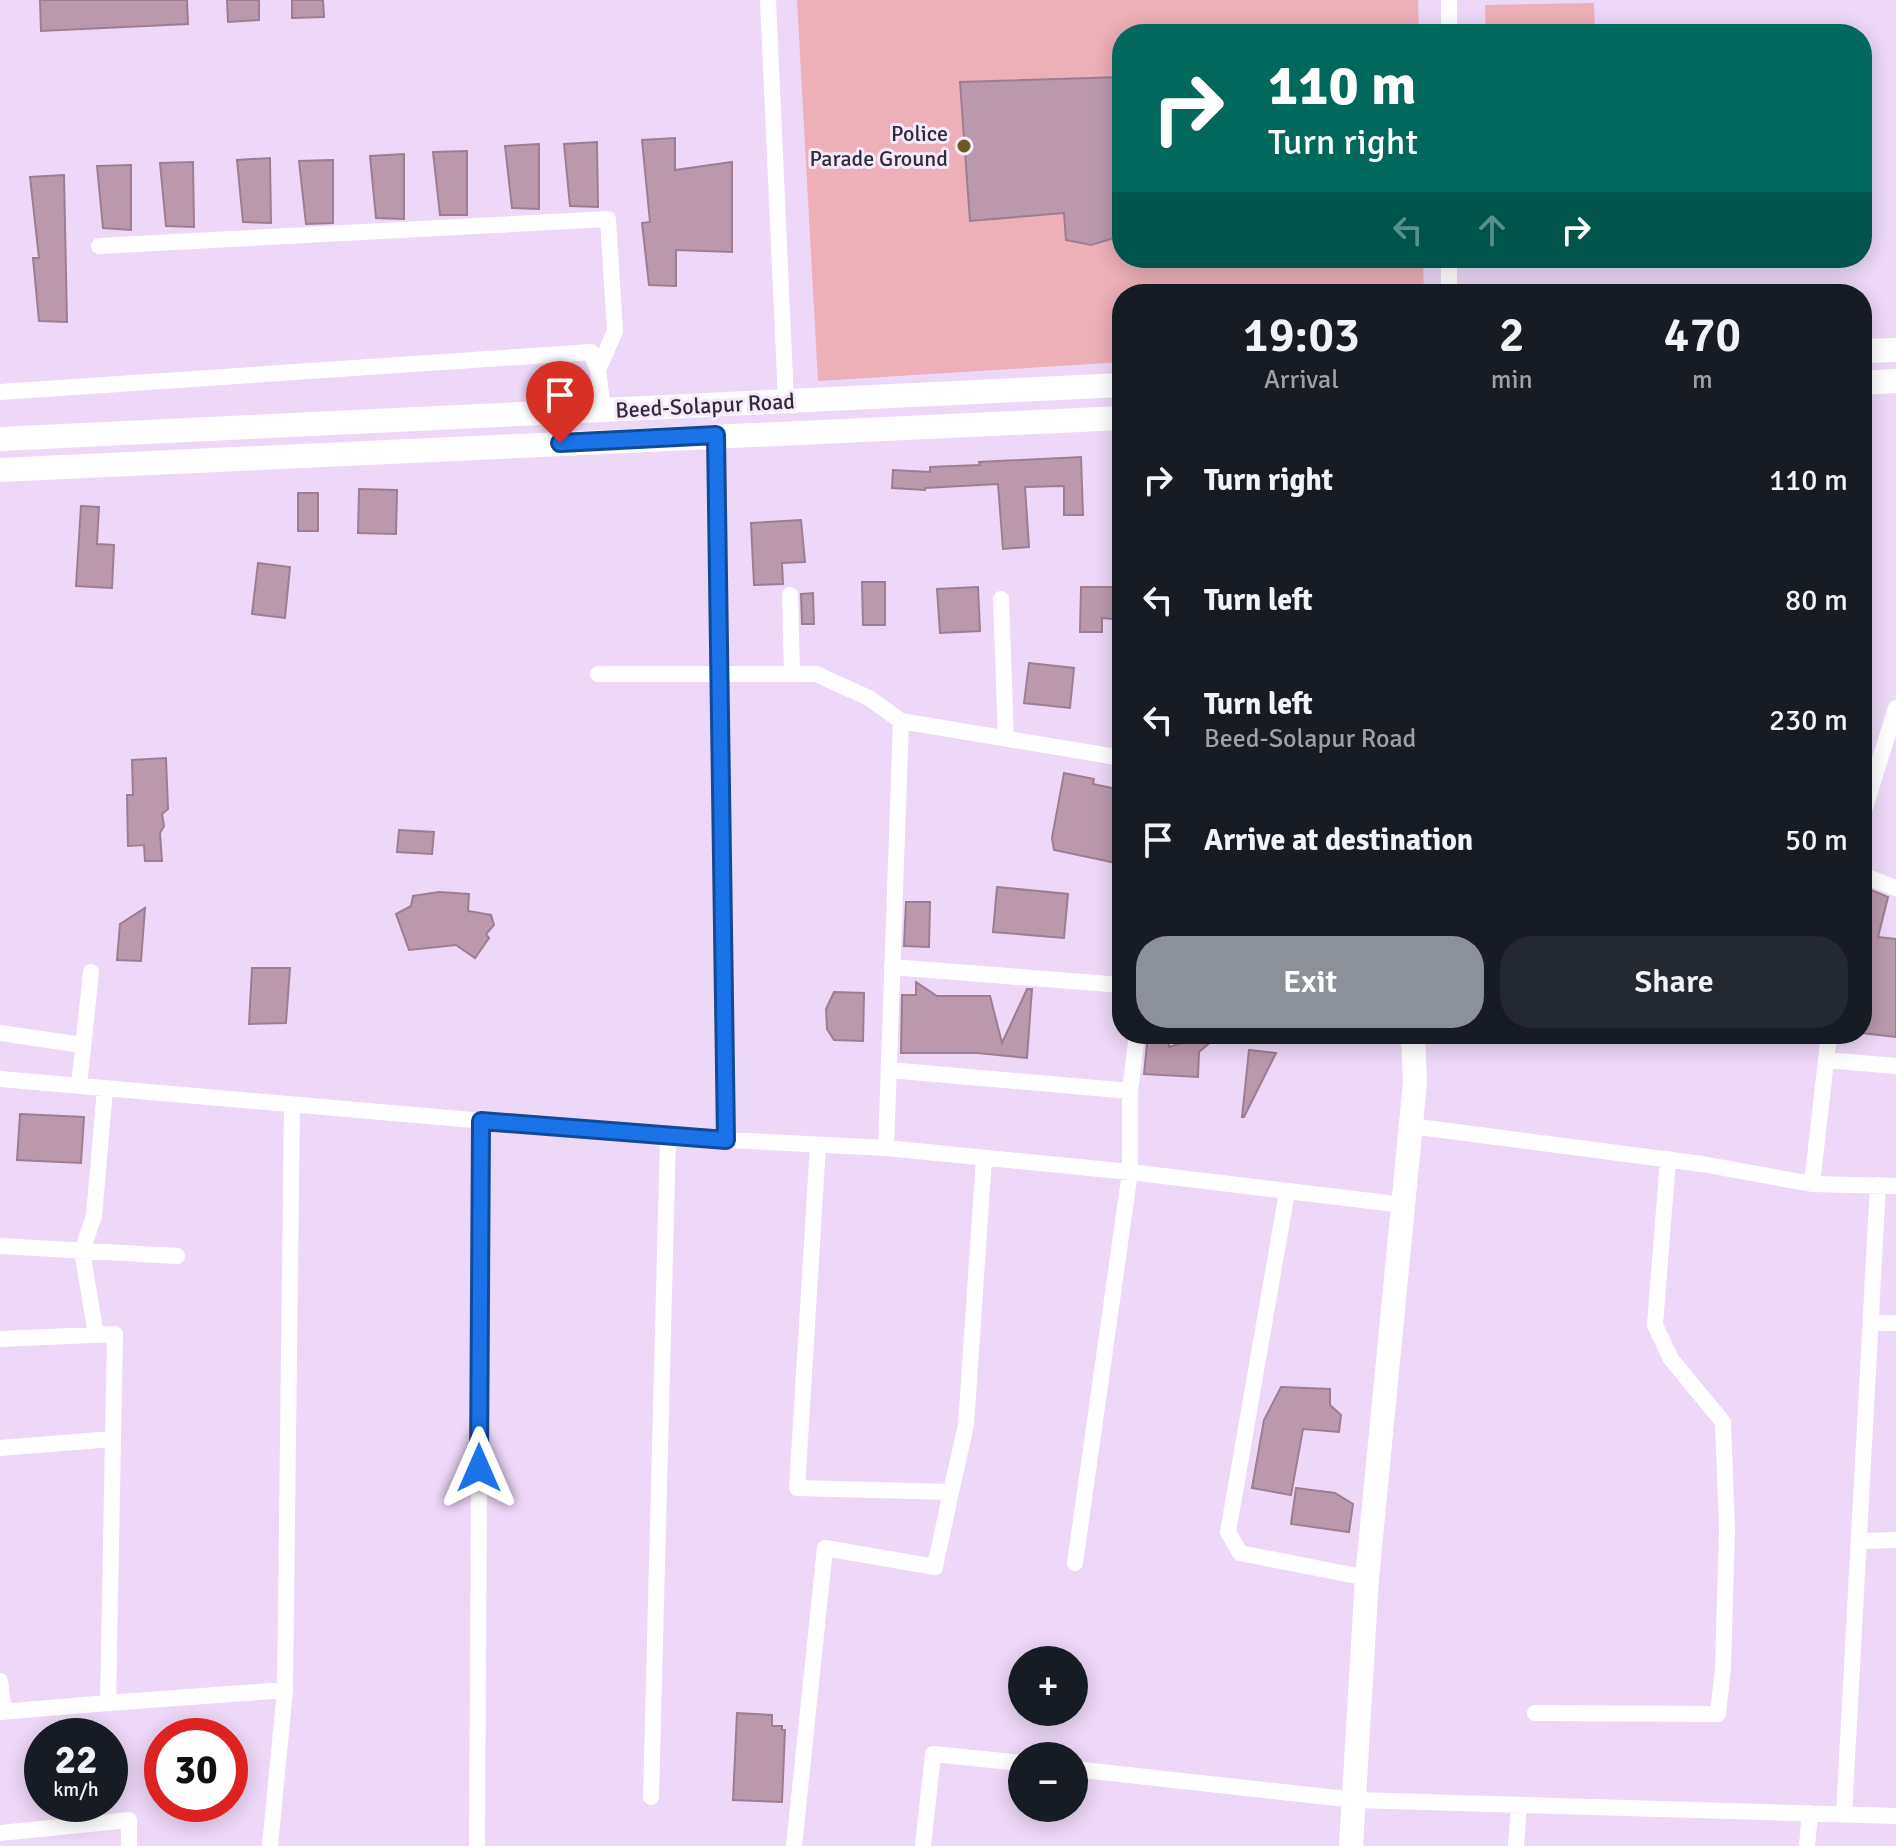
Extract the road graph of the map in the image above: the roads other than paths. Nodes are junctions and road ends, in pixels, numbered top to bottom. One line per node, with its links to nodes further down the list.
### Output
1 (768, 0): 12 (street)
2 (1449, 0): 3 (street)
3 (1449, 24)
4 (99, 246): 7 (street)
5 (1896, 350): 6 (main road)
6 (1872, 351)
7 (598, 370): 11 (street); 13 (street)
8 (1896, 381): 9 (main road)
9 (1872, 382)
10 (1112, 385): 12 (main road, Beed-Solapur Road)
11 (0, 392)
12 (786, 401): 13 (main road, Beed-Solapur Road)
13 (603, 410): 16 (main road, Beed-Solapur Road)
14 (1112, 418): 15 (main road, Beed-Solapur Road)
15 (716, 435): 17 (main road, Beed-Solapur Road); 22 (street)
16 (0, 439)
17 (0, 470)
18 (790, 595): 21 (street)
19 (1001, 599): 25 (street)
20 (598, 674): 22 (street)
21 (792, 674): 22 (street); 24 (street)
22 (719, 675): 49 (street)
23 (1896, 708): 27 (street)
24 (901, 721): 25 (street); 30 (street)
25 (1006, 739): 26 (street)
26 (1112, 756)
27 (1872, 785)
28 (1872, 879): 29 (street)
29 (1896, 888)
30 (892, 967): 32 (street); 40 (street)
31 (91, 972): 37 (street)
32 (1112, 984)
33 (0, 1033): 37 (street)
34 (1136, 1044): 44 (street)
35 (1413, 1044): 47 (main road)
36 (1828, 1044): 38 (street)
37 (82, 1045): 42 (street)
38 (1826, 1060): 39 (street); 55 (street)
39 (1896, 1066)
40 (889, 1070): 44 (street); 51 (street)
41 (0, 1079): 42 (street)
42 (79, 1086): 43 (street)
43 (105, 1089): 45 (street); 61 (street)
44 (1130, 1091): 54 (street)
45 (292, 1105): 46 (street); 75 (street)
46 (481, 1121): 48 (street); 90 (street)
47 (1411, 1126): 53 (street); 59 (main road)
48 (668, 1137): 49 (street); 81 (street)
49 (726, 1140): 50 (street)
50 (818, 1145): 51 (street); 69 (street)
51 (886, 1148): 52 (street)
52 (984, 1158): 54 (street); 69 (street)
53 (1668, 1159): 55 (street); 78 (street)
54 (1130, 1172): 58 (street); 72 (street)
55 (1812, 1184): 56 (street)
56 (1878, 1185): 57 (street); 63 (street)
57 (1896, 1186)
58 (1287, 1192): 59 (street); 73 (street)
59 (1404, 1205): 73 (main road)
60 (0, 1246): 61 (street)
61 (82, 1251): 62 (street); 65 (street)
62 (177, 1256)
63 (1872, 1323): 64 (street); 71 (street)
64 (1896, 1323)
65 (96, 1335): 66 (street); 67 (street)
66 (0, 1339)
67 (112, 1439): 68 (street); 76 (street)
68 (0, 1448)
69 (951, 1492): 91 (street)
70 (1896, 1540): 71 (street)
71 (1859, 1541): 85 (street)
72 (1075, 1563)
73 (1367, 1578): 82 (main road)
74 (0, 1681): 77 (street)
75 (285, 1690): 76 (street); 89 (street)
76 (108, 1703): 77 (street)
77 (2, 1712)
78 (1535, 1713)
79 (1008, 1762): 92 (street)
80 (1088, 1771): 82 (street)
81 (651, 1797)
82 (1355, 1800): 83 (street); 93 (main road)
83 (1519, 1805): 84 (street); 94 (street)
84 (1810, 1813): 85 (street); 95 (street)
85 (1844, 1814): 86 (street)
86 (1896, 1816)
87 (0, 1833): 88 (street)
88 (129, 1846)
89 (270, 1846)
90 (477, 1846)
91 (794, 1846)
92 (923, 1846)
93 (1351, 1846)
94 (1516, 1846)
95 (1807, 1846)

